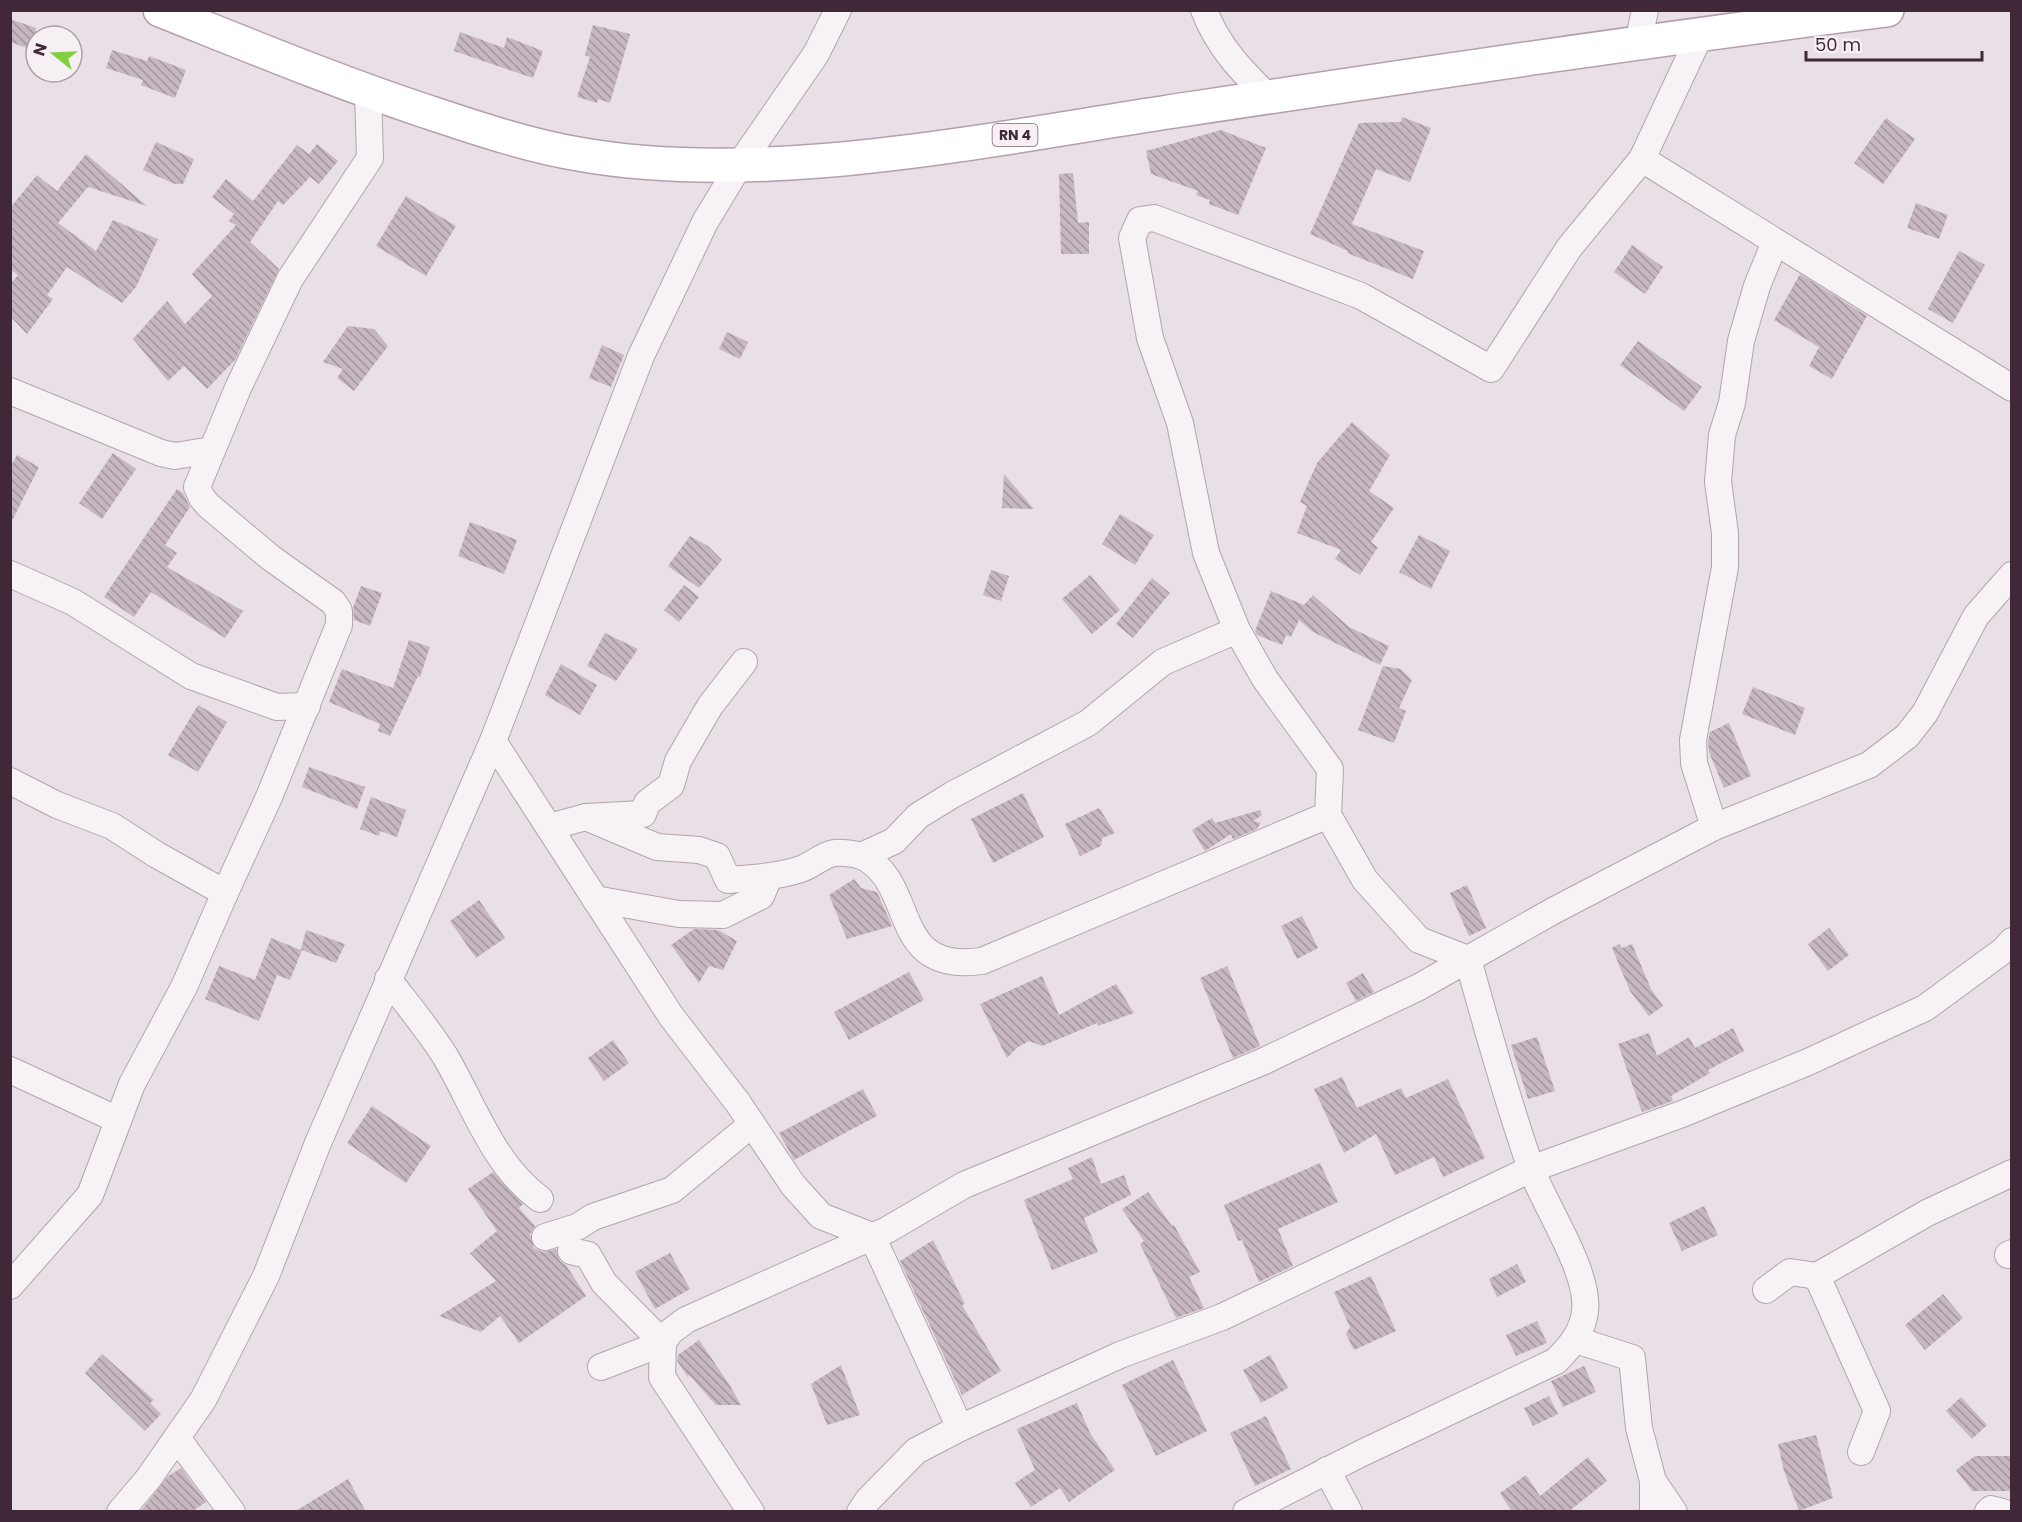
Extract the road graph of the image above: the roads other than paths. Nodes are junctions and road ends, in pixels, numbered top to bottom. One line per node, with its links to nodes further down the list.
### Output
1 (160, 10): 8 (main road, RN 4)
2 (838, 10): 11 (street)
3 (1204, 10): 9 (street)
4 (1645, 10): 7 (street)
5 (1887, 10): 6 (main road, RN 4)
6 (1701, 33): 7 (main road, RN 4); 10 (street)
7 (1638, 43): 9 (main road, RN 4)
8 (368, 92): 11 (main road, RN 4); 15 (street)
9 (1268, 97): 11 (main road, RN 4)
10 (1642, 159): 12 (street); 20 (street)
11 (740, 164): 23 (street)
12 (1775, 242): 13 (street); 28 (street)
13 (2012, 388)
14 (10, 391): 16 (street)
15 (212, 450): 16 (street); 17 (street)
16 (175, 456): 17 (street)
17 (200, 480): 22 (street)
18 (10, 574): 22 (street)
19 (2012, 575): 28 (street)
20 (1237, 630): 25 (street); 29 (street)
21 (744, 662): 26 (street)
22 (307, 706): 31 (street)
23 (493, 741): 27 (street); 35 (street)
24 (10, 781): 31 (street)
25 (1328, 814): 29 (street); 34 (street)
26 (586, 817): 27 (street); 30 (street)
27 (549, 827): 32 (street)
28 (1714, 827): 34 (street)
29 (861, 856): 30 (street)
30 (768, 877): 32 (street)
31 (225, 893): 37 (street)
32 (595, 899): 38 (street)
33 (2012, 940): 39 (street)
34 (1468, 959): 39 (street); 43 (street)
35 (388, 979): 41 (street); 54 (street)
36 (10, 1070): 37 (street)
37 (118, 1120): 48 (street)
38 (752, 1124): 42 (street); 44 (street)
39 (1531, 1169): 50 (street); 53 (street)
40 (2012, 1173): 47 (street)
41 (540, 1199)
42 (821, 1216): 43 (street); 46 (street)
43 (872, 1236): 46 (street); 53 (street)
44 (545, 1237)
45 (571, 1251): 51 (street)
46 (815, 1262): 51 (street)
47 (1817, 1276): 49 (street); 55 (street)
48 (10, 1286)
49 (1766, 1290)
50 (1576, 1340): 56 (street); 57 (street)
51 (663, 1343): 52 (street); 60 (street)
52 (601, 1367)
53 (960, 1428): 61 (street)
54 (177, 1438): 58 (street); 59 (street)
55 (1861, 1452)
56 (1327, 1470): 62 (street); 63 (street)
57 (1653, 1481): 64 (street); 65 (street)
58 (120, 1512)
59 (232, 1512)
60 (751, 1512)
61 (860, 1512)
62 (1246, 1512)
63 (1349, 1512)
64 (1653, 1512)
65 (1674, 1512)
66 (1988, 1512): 67 (street)
67 (2003, 1512)

